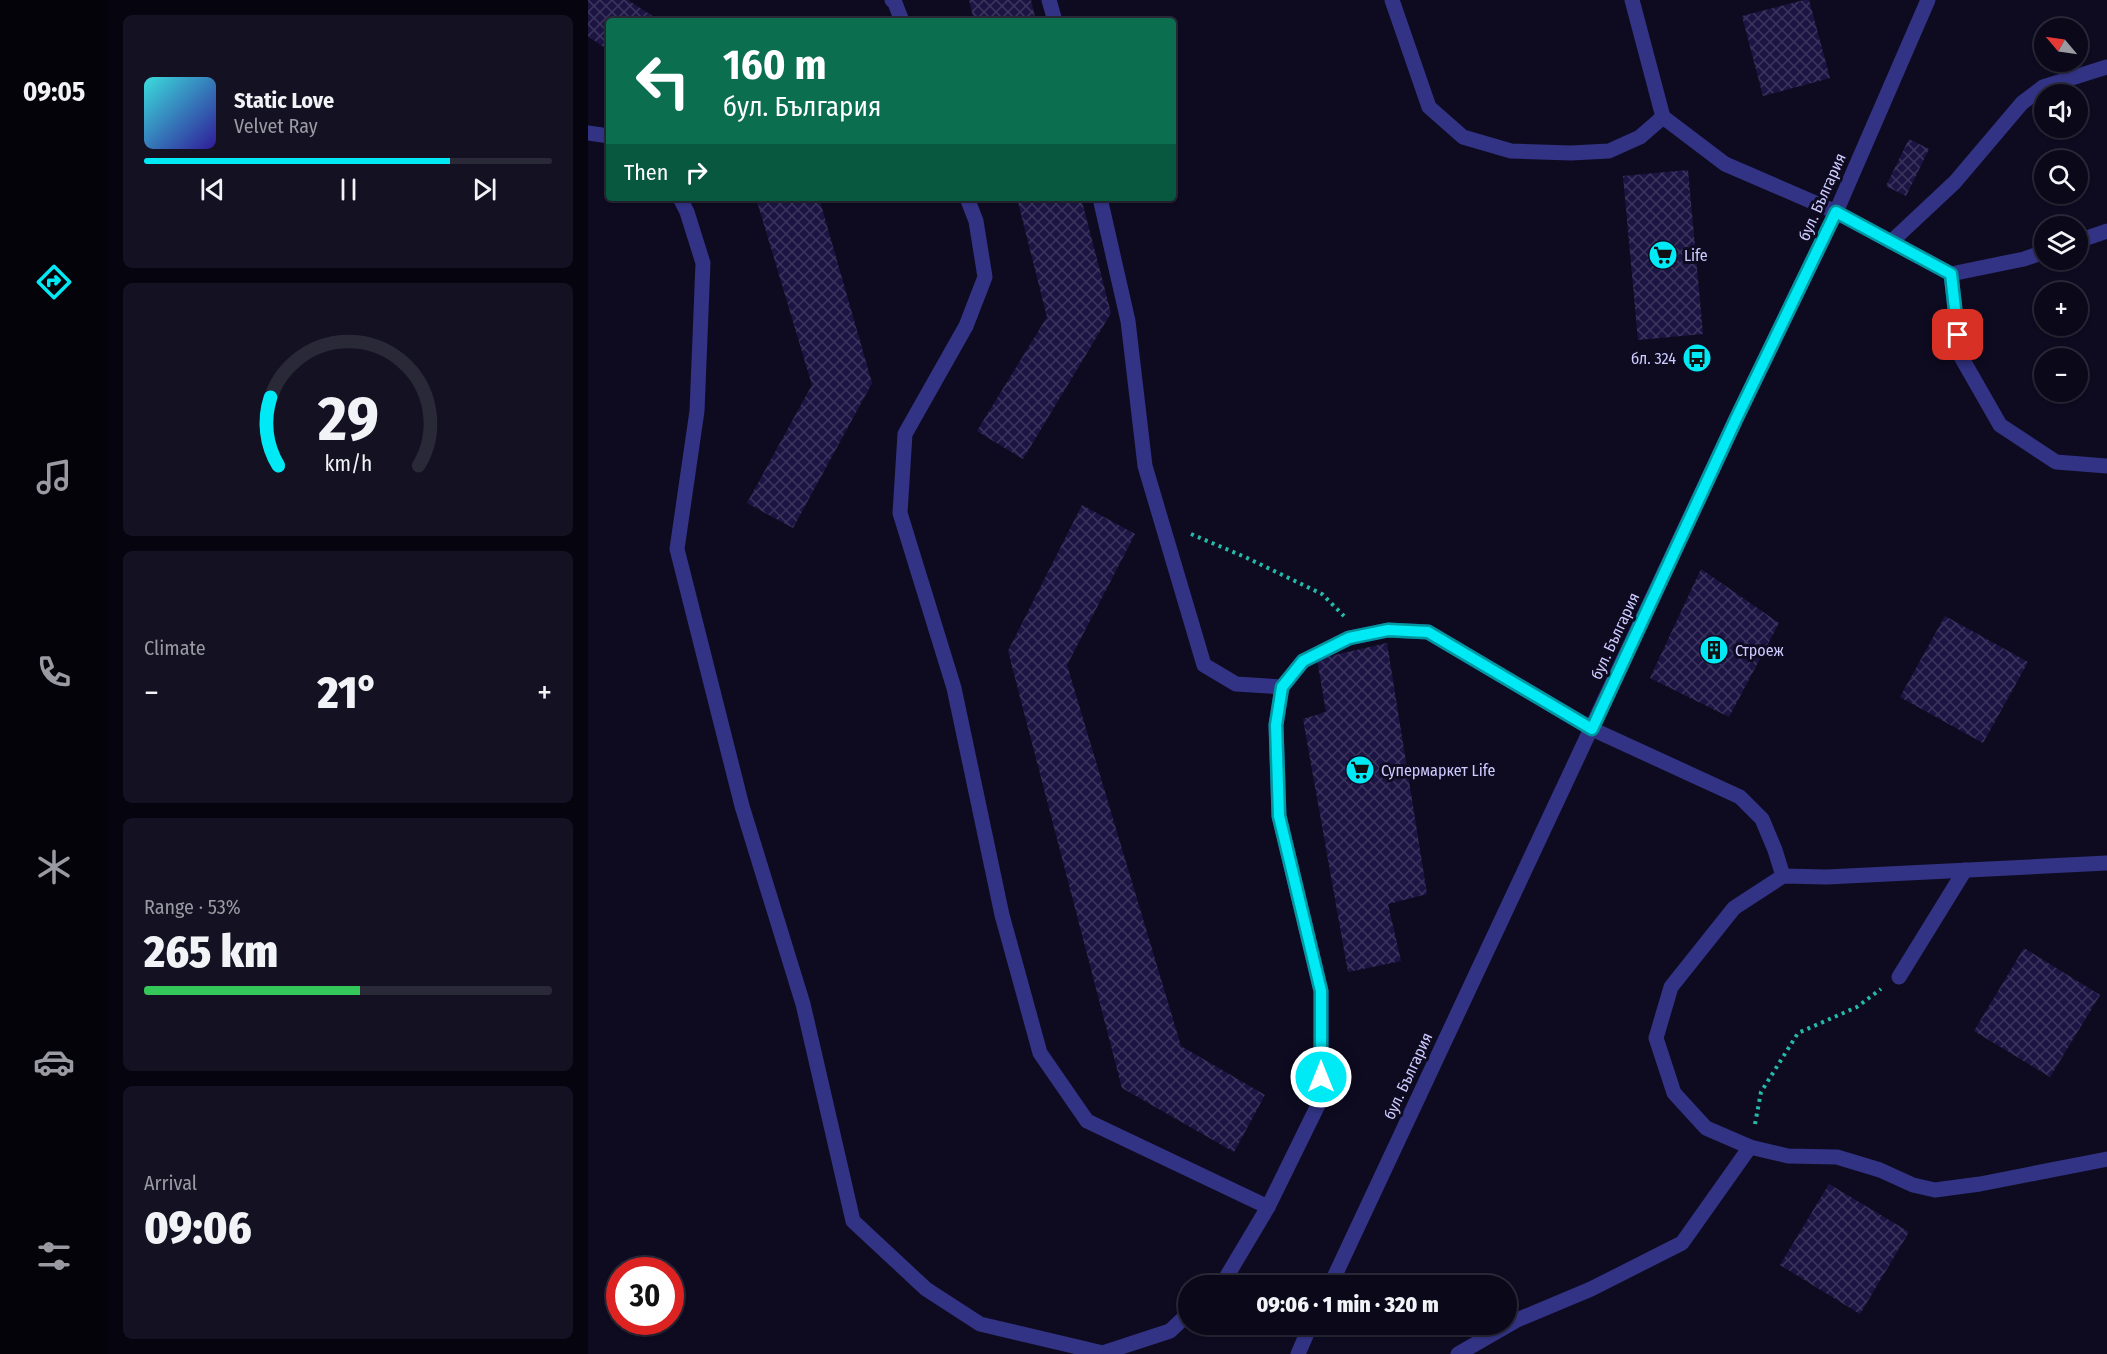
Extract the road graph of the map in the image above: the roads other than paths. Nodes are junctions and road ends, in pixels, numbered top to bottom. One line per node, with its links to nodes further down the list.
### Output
1 (892, 0): 6 (street)
2 (1049, 0): 7 (street)
3 (1392, 0): 9 (street)
4 (1632, 0): 9 (street)
5 (1928, 0): 15 (street, бул. България)
6 (901, 18)
7 (1054, 18)
8 (2107, 68): 18 (street)
9 (1663, 117): 15 (street)
10 (588, 133): 11 (street)
11 (606, 136)
12 (682, 201): 33 (street)
13 (969, 201): 30 (street)
14 (1101, 201): 22 (street)
15 (1836, 212): 18 (street); 23 (street, бул. България)
16 (2107, 231): 17 (street)
17 (2088, 238)
18 (1891, 242): 20 (street)
19 (2034, 256): 20 (street)
20 (1951, 274): 21 (street)
21 (2107, 466)
22 (1282, 687): 23 (street); 30 (street)
23 (1592, 729): 26 (street); 32 (street, бул. България)
24 (2107, 863): 25 (street)
25 (1965, 870): 26 (street); 27 (street)
26 (1783, 876): 28 (street)
27 (1899, 977)
28 (1750, 1147): 29 (street); 36 (street)
29 (2107, 1158)
30 (1268, 1207): 31 (street)
31 (1228, 1275)
32 (1335, 1275)
33 (1178, 1323)
34 (1306, 1335): 35 (street)
35 (1298, 1354)
36 (1458, 1354)

